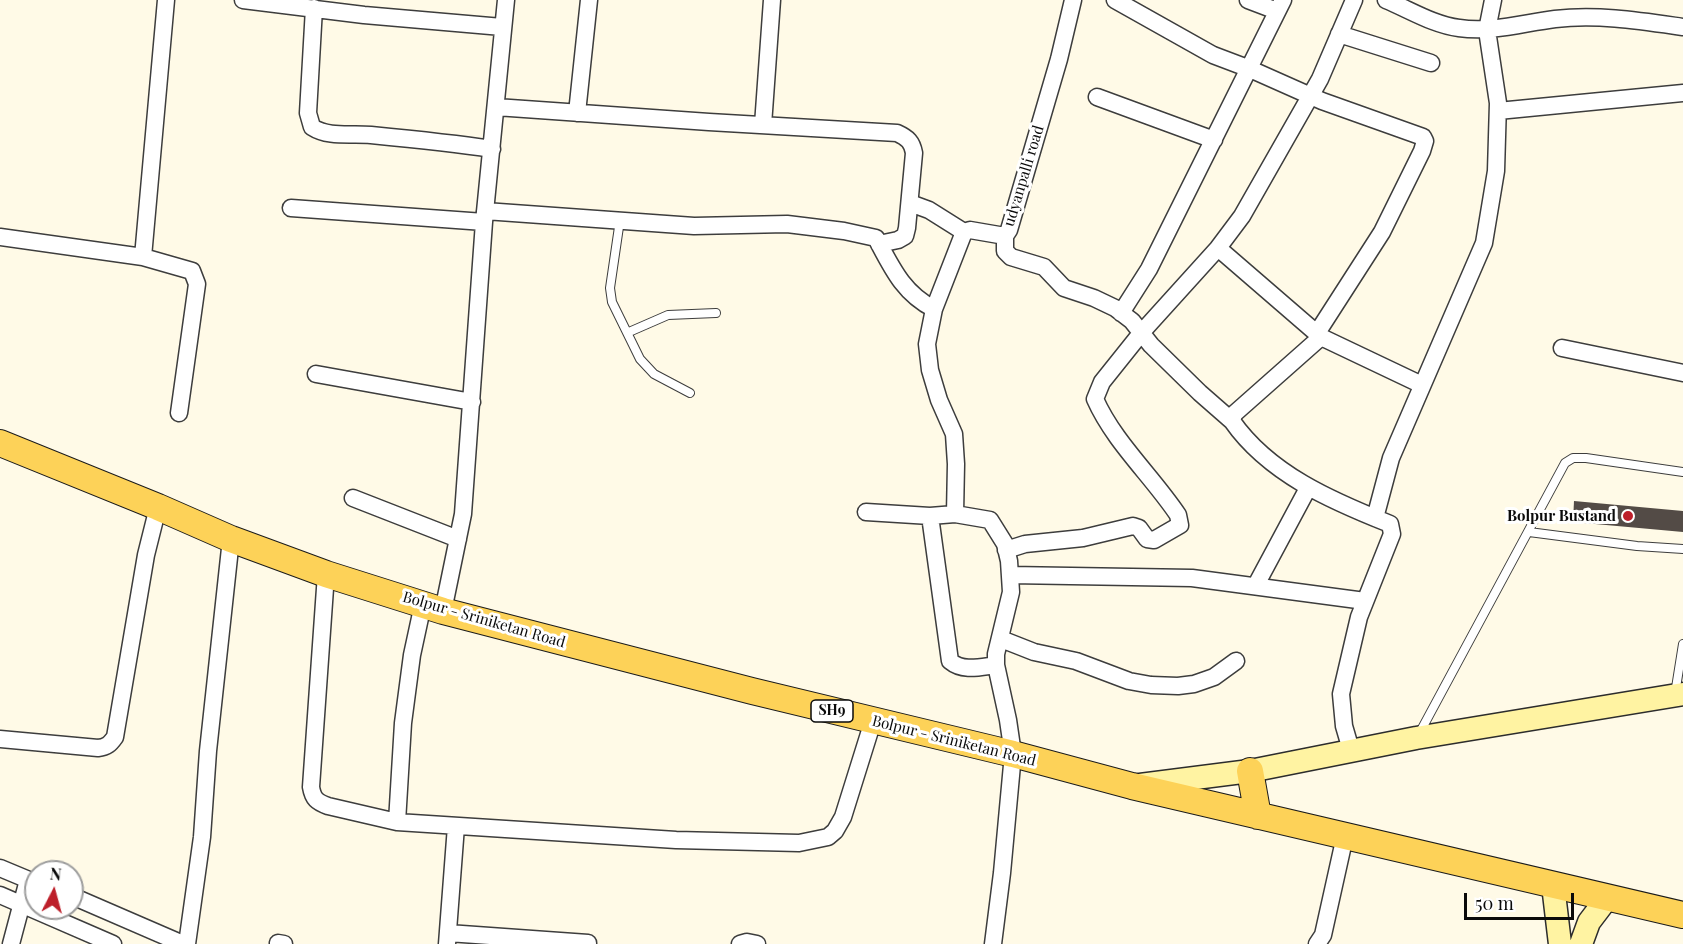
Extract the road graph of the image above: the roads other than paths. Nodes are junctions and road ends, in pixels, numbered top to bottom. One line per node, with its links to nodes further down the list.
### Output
1 (166, 0): 40 (street)
2 (243, 0): 14 (street)
3 (506, 0): 16 (street)
4 (589, 0): 27 (street)
5 (771, 0): 28 (street)
6 (1073, 0): 36 (street, udyanpalli road)
7 (1115, 0): 21 (street)
8 (1248, 0): 13 (street)
9 (1354, 0): 19 (street)
10 (1386, 0): 18 (street)
11 (1493, 0): 18 (street)
12 (1582, 0): 15 (street)
13 (1280, 6): 21 (street)
14 (314, 8): 16 (street); 30 (street)
15 (1578, 17): 17 (street); 18 (street)
16 (502, 27): 25 (street)
17 (1683, 27)
18 (1487, 30): 26 (street)
19 (1340, 34): 20 (street); 23 (street)
20 (1431, 63)
21 (1250, 69): 23 (street); 29 (street)
22 (1683, 93): 26 (street)
23 (1310, 95): 39 (street); 46 (street)
24 (1097, 97): 29 (street)
25 (496, 106): 27 (street); 30 (street)
26 (1498, 111): 50 (street)
27 (577, 113): 28 (street)
28 (763, 125): 31 (street)
29 (1214, 140): 43 (street)
30 (492, 148): 33 (street)
31 (910, 203): 35 (street); 38 (street)
32 (291, 208): 33 (street)
33 (485, 217): 34 (street); 52 (street)
34 (620, 220): 38 (street); 44 (lane)
35 (964, 232): 36 (street, udyanpalli road); 41 (street)
36 (1005, 236): 43 (street)
37 (0, 237): 40 (street)
38 (879, 244): 41 (street)
39 (1218, 248): 45 (street); 46 (street)
40 (143, 257): 53 (street)
41 (934, 309): 61 (street)
42 (716, 313): 44 (lane)
43 (1121, 313): 45 (street)
44 (629, 332): 51 (lane)
45 (1142, 332): 54 (street); 68 (street)
46 (1319, 335): 50 (street); 54 (street)
47 (1562, 348): 48 (street)
48 (1683, 373)
49 (316, 374): 52 (street)
50 (1422, 385): 63 (street)
51 (690, 393)
52 (472, 402): 66 (street)
53 (179, 413)
54 (1232, 421): 57 (street)
55 (0, 443): 59 (main road, Bolpur - Sriniketan Road / SH9)
56 (1683, 472): 64 (lane)
57 (1308, 488): 63 (street); 71 (street)
58 (353, 498): 66 (street)
59 (158, 507): 65 (main road, Bolpur - Sriniketan Road / SH9); 80 (street)
60 (866, 512): 62 (street)
61 (955, 514): 62 (street); 68 (street)
62 (930, 516): 77 (street)
63 (1375, 518): 72 (street)
64 (1529, 532): 67 (lane); 81 (lane)
65 (231, 539): 69 (main road, Bolpur - Sriniketan Road / SH9); 104 (street)
66 (458, 539): 73 (street)
67 (1683, 549)
68 (1006, 550): 70 (street)
69 (326, 574): 73 (main road, Bolpur - Sriniketan Road / SH9); 87 (street)
70 (1010, 576): 71 (street); 74 (street)
71 (1256, 585): 72 (street)
72 (1365, 601): 82 (street)
73 (433, 607): 79 (main road, Bolpur - Sriniketan Road / SH9); 87 (street)
74 (1001, 639): 76 (street); 77 (street)
75 (1683, 644): 78 (lane)
76 (1236, 661)
77 (996, 665): 83 (street)
78 (1679, 695): 81 (street)
79 (873, 721): 83 (main road, Bolpur - Sriniketan Road / SH9); 88 (street)
80 (0, 738)
81 (1416, 738): 82 (street)
82 (1351, 750): 84 (street)
83 (1013, 754): 85 (main road, Bolpur - Sriniketan Road / SH9); 107 (street)
84 (1250, 771): 85 (street); 86 (main road)
85 (1132, 786): 86 (main road, Bolpur - Sriniketan Road / SH9)
86 (1258, 816): 89 (main road, Bolpur - Sriniketan Road / SH9)
87 (397, 822): 88 (street)
88 (456, 825): 100 (street)
89 (1345, 836): 91 (main road, Bolpur - Sriniketan Road / SH9); 108 (street)
90 (0, 868): 92 (street)
91 (1553, 885): 96 (main road, Bolpur - Sriniketan Road / SH9); 109 (street)
92 (24, 888)
93 (24, 890): 94 (street)
94 (0, 895)
95 (24, 897): 102 (street)
96 (1608, 897): 98 (main road, Bolpur - Sriniketan Road / SH9); 110 (street)
97 (84, 901): 104 (street)
98 (1683, 915)
99 (74, 920): 103 (street)
100 (448, 939): 101 (street)
101 (588, 943)
102 (11, 944)
103 (113, 944)
104 (185, 944)
105 (740, 944): 106 (street)
106 (757, 944)
107 (993, 944)
108 (1317, 944)
109 (1560, 944)
110 (1581, 944)

